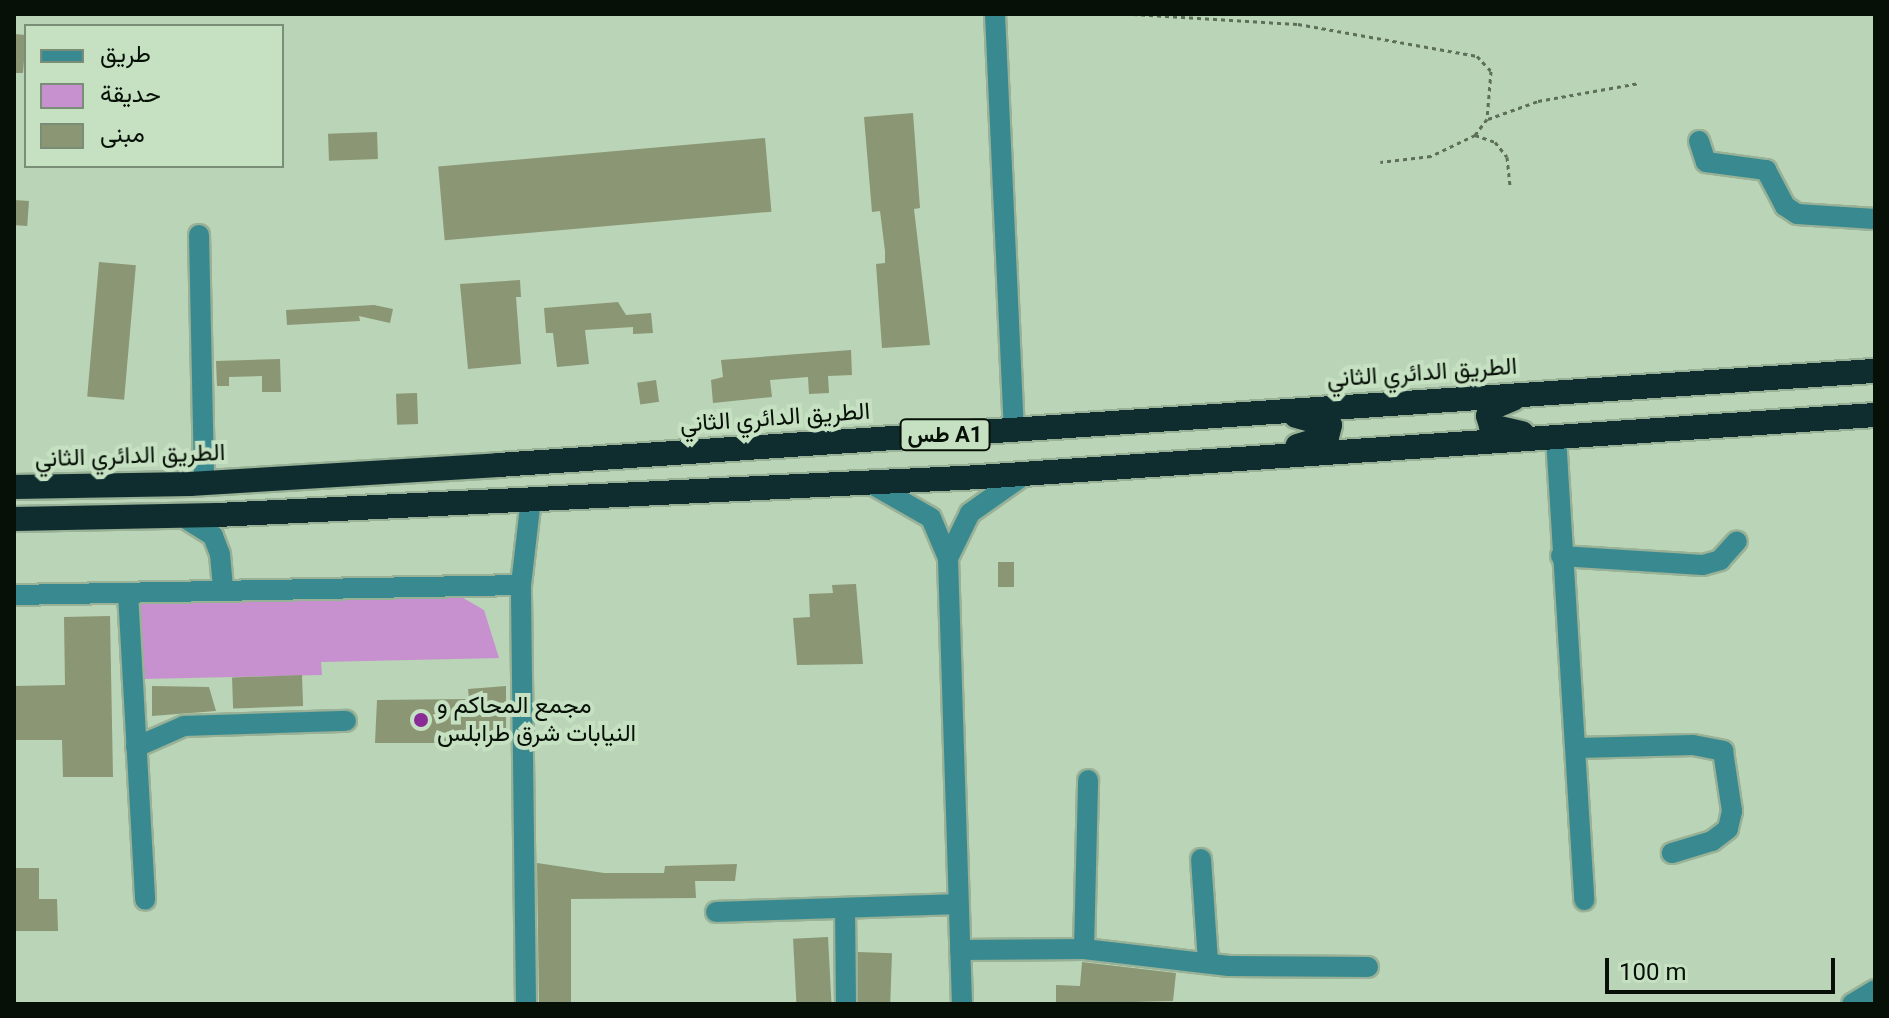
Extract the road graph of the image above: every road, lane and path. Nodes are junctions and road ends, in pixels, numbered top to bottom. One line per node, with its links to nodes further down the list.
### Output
1 (995, 14): 15 (street)
2 (1133, 14): 4 (path)
3 (1639, 83): 4 (path)
4 (1487, 119): 5 (path)
5 (1475, 135): 7 (path); 8 (path)
6 (1699, 141): 9 (street)
7 (1380, 162)
8 (1510, 188)
9 (1875, 219)
10 (199, 235): 18 (street)
11 (1875, 371): 12 (highway, الطريق الدائري الثاني / طس A1)
12 (1535, 394): 13 (highway, الطريق الدائري الثاني / طس A1); 16 (highway)
13 (1258, 411): 15 (highway, الطريق الدائري الثاني / طس A1); 17 (highway)
14 (1875, 415): 16 (highway, طس A1)
15 (1014, 431): 18 (highway, الطريق الدائري الثاني / طس A1)
16 (1556, 437): 17 (highway, طس A1); 25 (street)
17 (1024, 475): 19 (highway, طس A1); 26 (street)
18 (204, 483): 20 (highway, الطريق الدائري الثاني / طس A1)
19 (870, 483): 21 (highway, طس A1); 26 (street)
20 (14, 487)
21 (531, 498): 22 (highway, طس A1); 27 (street)
22 (180, 515): 23 (highway, طس A1); 28 (street)
23 (14, 519)
24 (1737, 541): 25 (street)
25 (1561, 556): 33 (street)
26 (948, 558): 39 (street)
27 (521, 585): 28 (street); 47 (street)
28 (223, 591): 29 (street)
29 (128, 593): 30 (street); 32 (street)
30 (14, 595)
31 (346, 721): 32 (street)
32 (136, 747): 37 (street)
33 (1578, 748): 35 (street); 38 (street)
34 (1088, 780): 42 (street)
35 (1672, 853)
36 (1201, 859): 44 (street)
37 (145, 900)
38 (1584, 900)
39 (958, 904): 40 (street); 43 (street)
40 (845, 908): 41 (street); 48 (street)
41 (716, 912)
42 (1084, 949): 43 (street); 44 (street)
43 (960, 950): 49 (street)
44 (1208, 963): 45 (street)
45 (1368, 967)
46 (1875, 990): 50 (street)
47 (526, 1004)
48 (846, 1004)
49 (962, 1004)
50 (1852, 1004)

